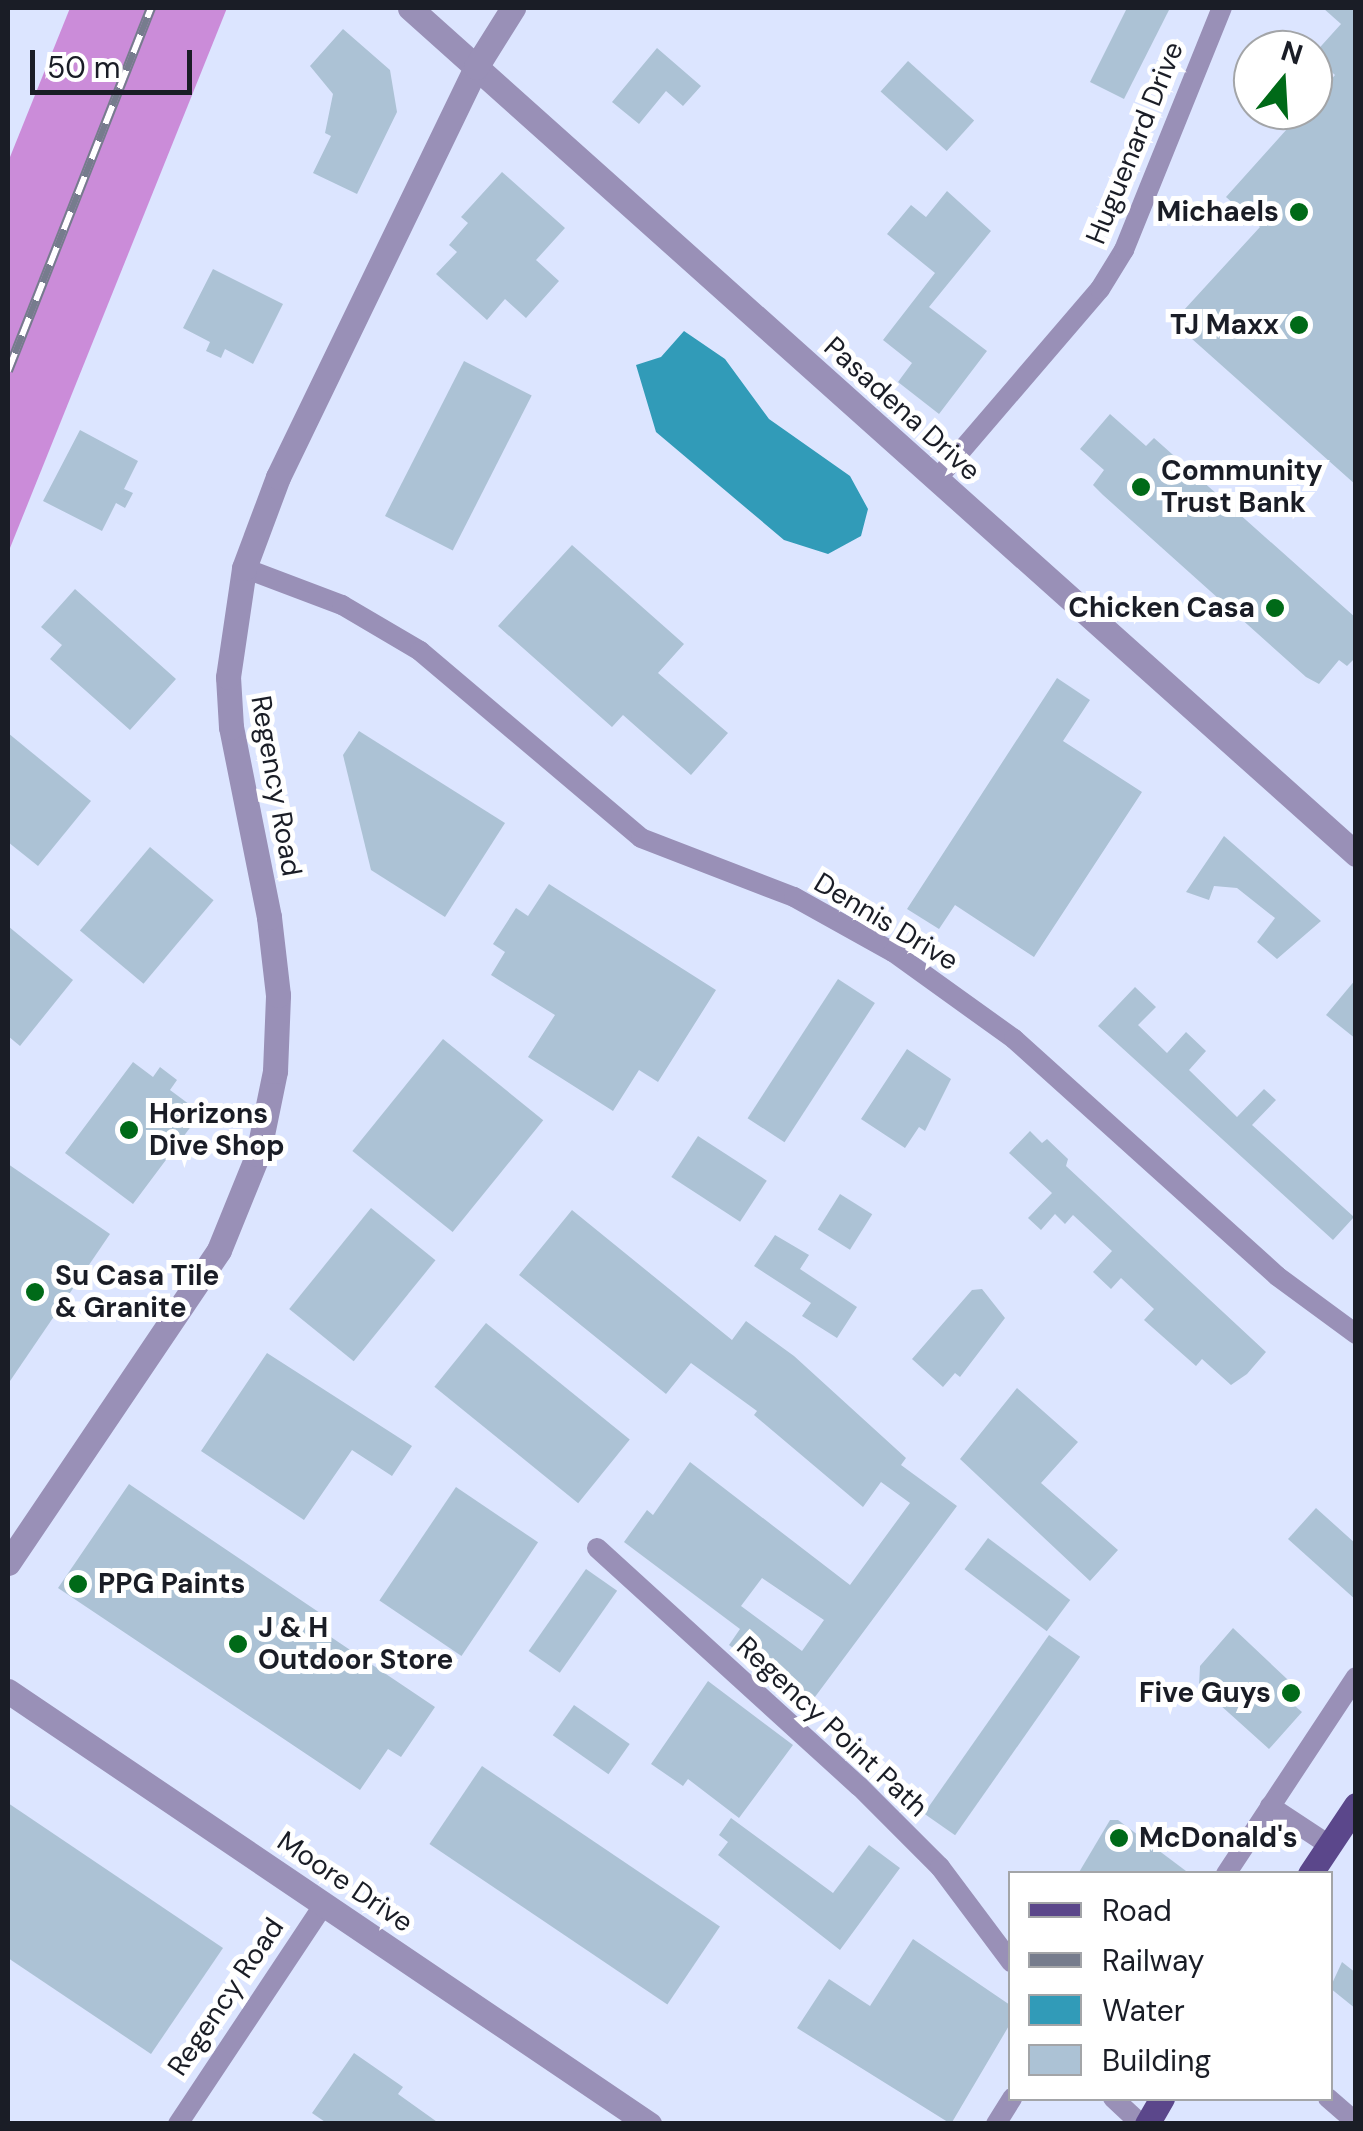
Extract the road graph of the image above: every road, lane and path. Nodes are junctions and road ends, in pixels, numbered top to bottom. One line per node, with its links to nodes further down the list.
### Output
1 (410, 8): 4 (street, Pasadena Drive)
2 (512, 8): 4 (street, Regency Road)
3 (1222, 8): 5 (street, Huguenard Drive)
4 (476, 68): 5 (street, Pasadena Drive); 6 (street, Regency Road)
5 (937, 479): 7 (street, Pasadena Drive)
6 (244, 568): 8 (street, Dennis Drive); 10 (street, Regency Road)
7 (1356, 854)
8 (1356, 1334)
9 (597, 1548): 19 (street, Regency Point Path)
10 (8, 1564)
11 (1356, 1677): 14 (street)
12 (8, 1691): 18 (street, Moore Drive)
13 (1356, 1805): 15 (main road)
14 (1270, 1806): 15 (street); 16 (street)
15 (1329, 1845): 17 (main road)
16 (1228, 1871)
17 (1312, 1871)
18 (324, 1904): 25 (street, Regency Road); 26 (street, Moore Drive)
19 (1008, 1959)
20 (1010, 2101): 27 (street)
21 (1117, 2101): 28 (street)
22 (1160, 2101): 28 (main road)
23 (1332, 2101): 24 (street)
24 (1356, 2122)
25 (178, 2124)
26 (649, 2124)
27 (996, 2124)
28 (1144, 2124)

